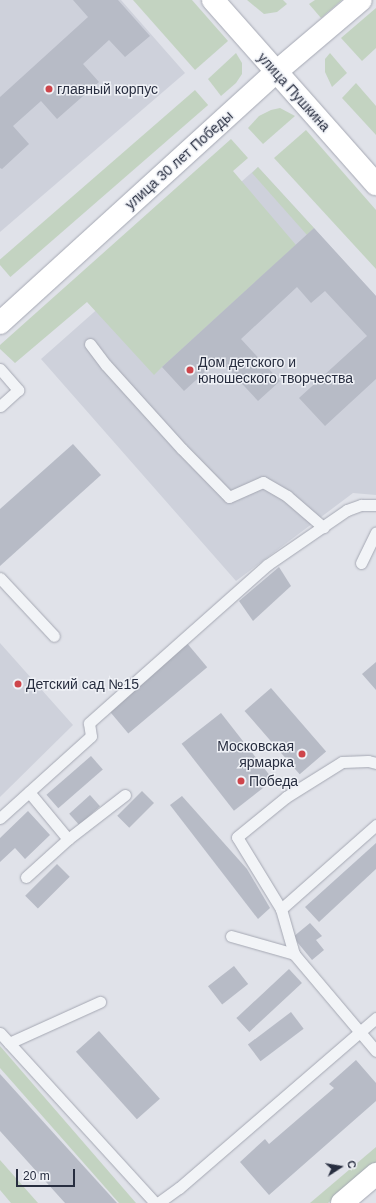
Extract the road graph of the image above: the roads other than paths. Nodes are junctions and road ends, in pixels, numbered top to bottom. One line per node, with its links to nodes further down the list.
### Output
1 (213, 0): 3 (street, улица Пушкина)
2 (361, 0): 3 (street, улица 30 лет Победы)
3 (276, 72): 4 (street, улица Пушкина); 5 (street, улица 30 лет Победы)
4 (376, 184)
5 (0, 323)
6 (90, 344): 10 (lane)
7 (0, 369): 8 (lane)
8 (0, 406)
9 (376, 505): 10 (lane)
10 (323, 527): 16 (lane)
11 (376, 532): 12 (lane)
12 (361, 563)
13 (0, 578): 14 (lane)
14 (54, 636)
15 (376, 763): 22 (lane)
16 (29, 792): 18 (lane); 20 (lane)
17 (125, 795): 20 (lane)
18 (0, 818)
19 (376, 825): 22 (lane)
20 (68, 839): 21 (lane)
21 (26, 877)
22 (281, 909): 24 (lane)
23 (232, 936): 24 (lane)
24 (294, 954): 27 (lane)
25 (100, 1002): 29 (lane)
26 (376, 1018): 27 (lane)
27 (360, 1032): 30 (lane); 32 (lane)
28 (0, 1033): 29 (lane)
29 (9, 1043): 32 (lane)
30 (376, 1051)
31 (376, 1174): 33 (street)
32 (157, 1203)
33 (342, 1203)

